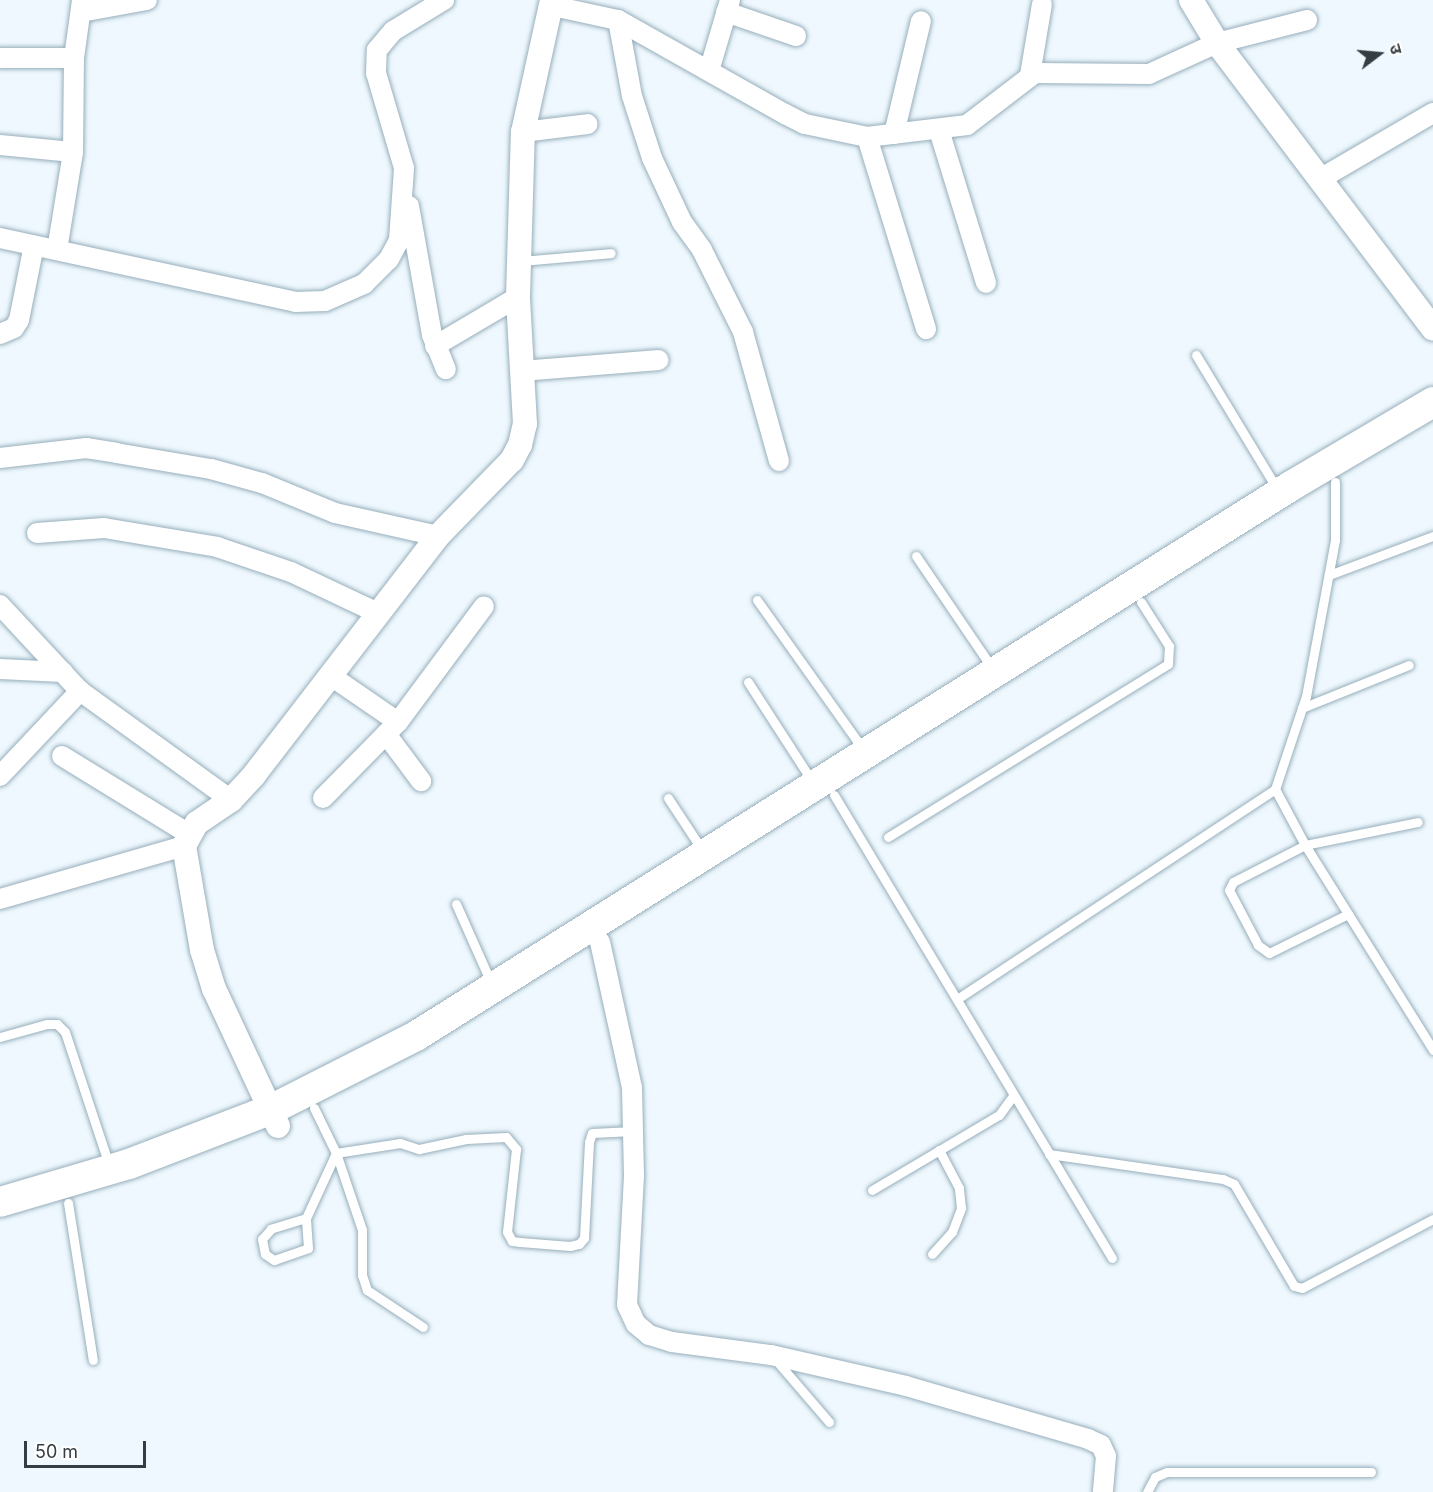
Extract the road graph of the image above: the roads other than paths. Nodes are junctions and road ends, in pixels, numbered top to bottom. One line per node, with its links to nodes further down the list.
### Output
1 (147, 0): 6 (street)
2 (444, 0): 25 (street)
3 (1191, 0): 12 (street)
4 (552, 3): 8 (street); 20 (street)
5 (1042, 4): 16 (street)
6 (81, 6): 14 (street)
7 (728, 6): 11 (street); 15 (street)
8 (618, 20): 15 (street); 45 (street)
9 (1307, 20): 12 (street)
10 (921, 21): 21 (street)
11 (796, 36)
12 (1217, 44): 16 (street); 26 (street)
13 (0, 58): 14 (street)
14 (74, 58): 24 (street)
15 (709, 71): 22 (street)
16 (1030, 75): 19 (street)
17 (1433, 113): 26 (street)
18 (588, 124): 20 (street)
19 (939, 130): 21 (street); 32 (street)
20 (523, 132): 31 (street)
21 (894, 134): 22 (street)
22 (867, 137): 34 (street)
23 (0, 146): 24 (street)
24 (72, 152): 29 (street)
25 (404, 168): 29 (street); 37 (street)
26 (1315, 173): 35 (street)
27 (0, 238): 28 (street)
28 (34, 245): 29 (street); 36 (street)
29 (57, 250)
30 (611, 253): 31 (lane)
31 (519, 261): 33 (street)
32 (986, 283)
33 (518, 297): 37 (street); 41 (street)
34 (926, 329)
35 (1433, 329)
36 (0, 334)
37 (435, 346): 40 (street)
38 (1196, 355): 47 (lane)
39 (659, 360): 41 (street)
40 (446, 369)
41 (522, 372): 49 (street)
42 (1433, 402): 47 (main road)
43 (1433, 425): 46 (main road)
44 (0, 458): 49 (street)
45 (779, 461)
46 (1335, 482): 52 (lane); 54 (main road)
47 (1280, 494): 61 (main road)
48 (37, 533): 57 (street)
49 (438, 536): 57 (street)
50 (1433, 536): 52 (lane)
51 (916, 556): 61 (lane)
52 (1329, 575): 65 (lane)
53 (757, 600): 67 (lane)
54 (1141, 602): 72 (main road); 77 (lane)
55 (0, 605): 60 (street)
56 (484, 606): 66 (street)
57 (380, 614): 62 (street)
58 (1408, 665): 65 (lane)
59 (0, 669): 60 (street)
60 (63, 672): 64 (street)
61 (995, 672): 67 (main road)
62 (331, 676): 66 (street); 75 (street)
63 (748, 682): 72 (lane)
64 (80, 691): 69 (street); 75 (street)
65 (1302, 708): 71 (lane)
66 (392, 728): 70 (street); 73 (street)
67 (866, 753): 72 (main road)
68 (62, 756): 78 (street)
69 (0, 776)
70 (421, 782)
71 (1275, 789): 79 (lane); 86 (lane)
72 (824, 790): 80 (main road); 84 (main road); 86 (lane)
73 (323, 798)
74 (668, 798): 80 (lane)
75 (231, 800): 78 (street)
76 (1418, 822): 79 (lane)
77 (888, 837)
78 (187, 840): 81 (street); 91 (street)
79 (1305, 845): 83 (lane); 83 (lane)
80 (705, 854): 85 (main road)
81 (0, 899)
82 (456, 904): 85 (lane)
83 (1348, 914): 88 (lane)
84 (600, 942): 90 (main road); 92 (street)
85 (493, 987): 91 (main road)
86 (957, 999): 89 (lane)
87 (0, 1037): 96 (lane)
88 (1433, 1050)
89 (1013, 1096): 93 (lane); 95 (lane)
90 (314, 1108): 91 (main road); 94 (lane)
91 (274, 1118): 96 (main road); 99 (main road)
92 (633, 1131): 94 (lane); 106 (street)
93 (939, 1150): 97 (lane); 103 (lane)
94 (336, 1153): 100 (lane); 105 (lane)
95 (1049, 1154): 101 (lane); 104 (lane)
96 (110, 1170): 98 (main road)
97 (872, 1190)
98 (0, 1202)
99 (68, 1203): 102 (main road); 107 (lane)
100 (306, 1218): 100 (lane)
101 (1433, 1219)
102 (0, 1220)
103 (932, 1254)
104 (1112, 1258)
105 (423, 1327)
106 (771, 1355): 108 (lane); 110 (street)
107 (93, 1360)
108 (829, 1422)
109 (1371, 1472): 111 (lane)
110 (1103, 1492)
111 (1147, 1492)

